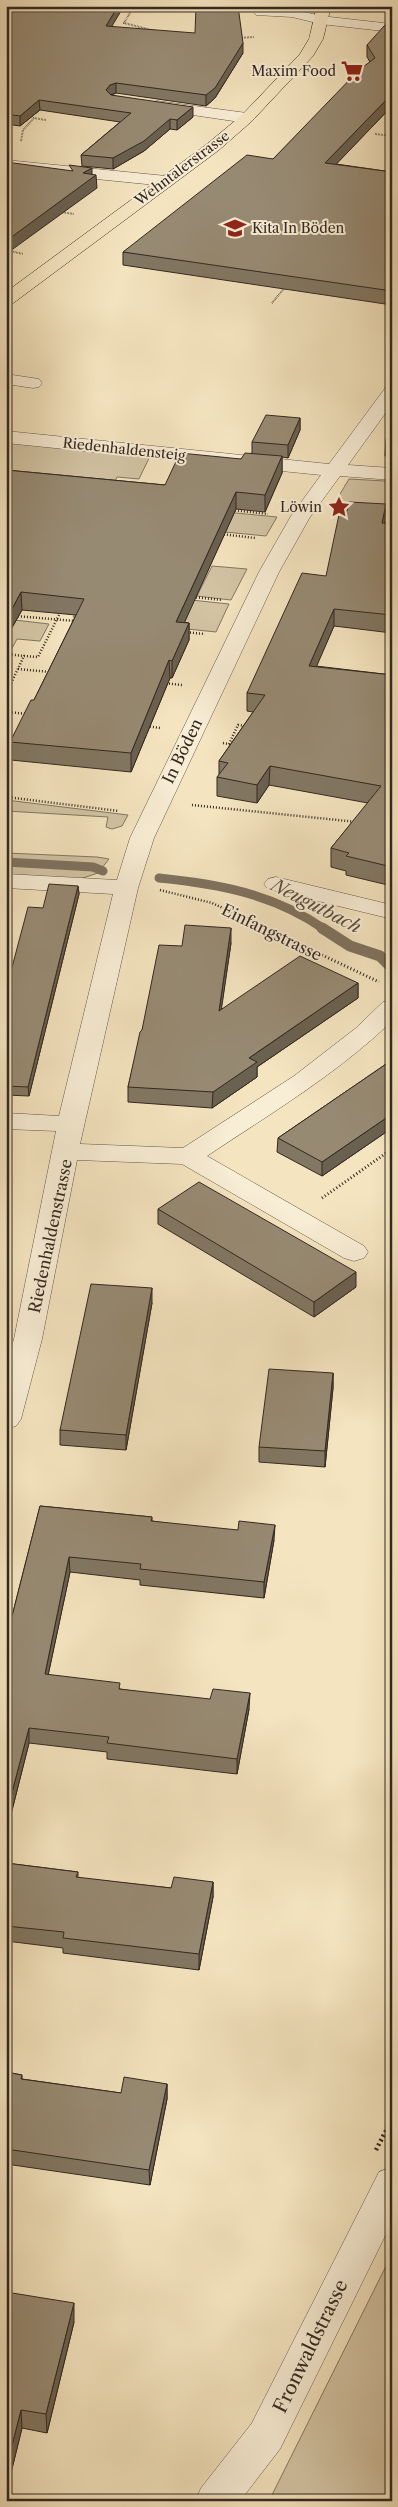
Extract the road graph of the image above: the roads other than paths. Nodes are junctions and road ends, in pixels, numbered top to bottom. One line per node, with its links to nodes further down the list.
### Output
1 (323, 13): 2 (street); 3 (street); 5 (main road, Wehntalerstrasse)
2 (261, 20)
3 (392, 28)
4 (143, 104): 5 (street)
5 (247, 118): 7 (main road, Wehntalerstrasse)
6 (6, 164): 7 (street)
7 (166, 181): 8 (main road, Wehntalerstrasse)
8 (6, 300)
9 (6, 379): 10 (street)
10 (33, 383)
11 (392, 391): 13 (street, In Böden)
12 (6, 437): 13 (street, Riedenhaldensteig)
13 (333, 470): 14 (street, Riedenhaldensteig); 17 (street, In Böden)
14 (392, 474)
15 (6, 882): 17 (street)
16 (276, 884): 18 (street)
17 (126, 888): 21 (street, In Böden)
18 (392, 912)
19 (388, 995): 23 (street)
20 (6, 1121): 21 (street)
21 (71, 1124): 22 (street, In Böden)
22 (65, 1152): 23 (street, Riedenhaldenstrasse); 25 (street, Riedenhaldenstrasse)
23 (188, 1156): 24 (street)
24 (354, 1252)
25 (6, 1420)
26 (392, 2183): 27 (street, Fronwaldstrasse)
27 (215, 2501)

